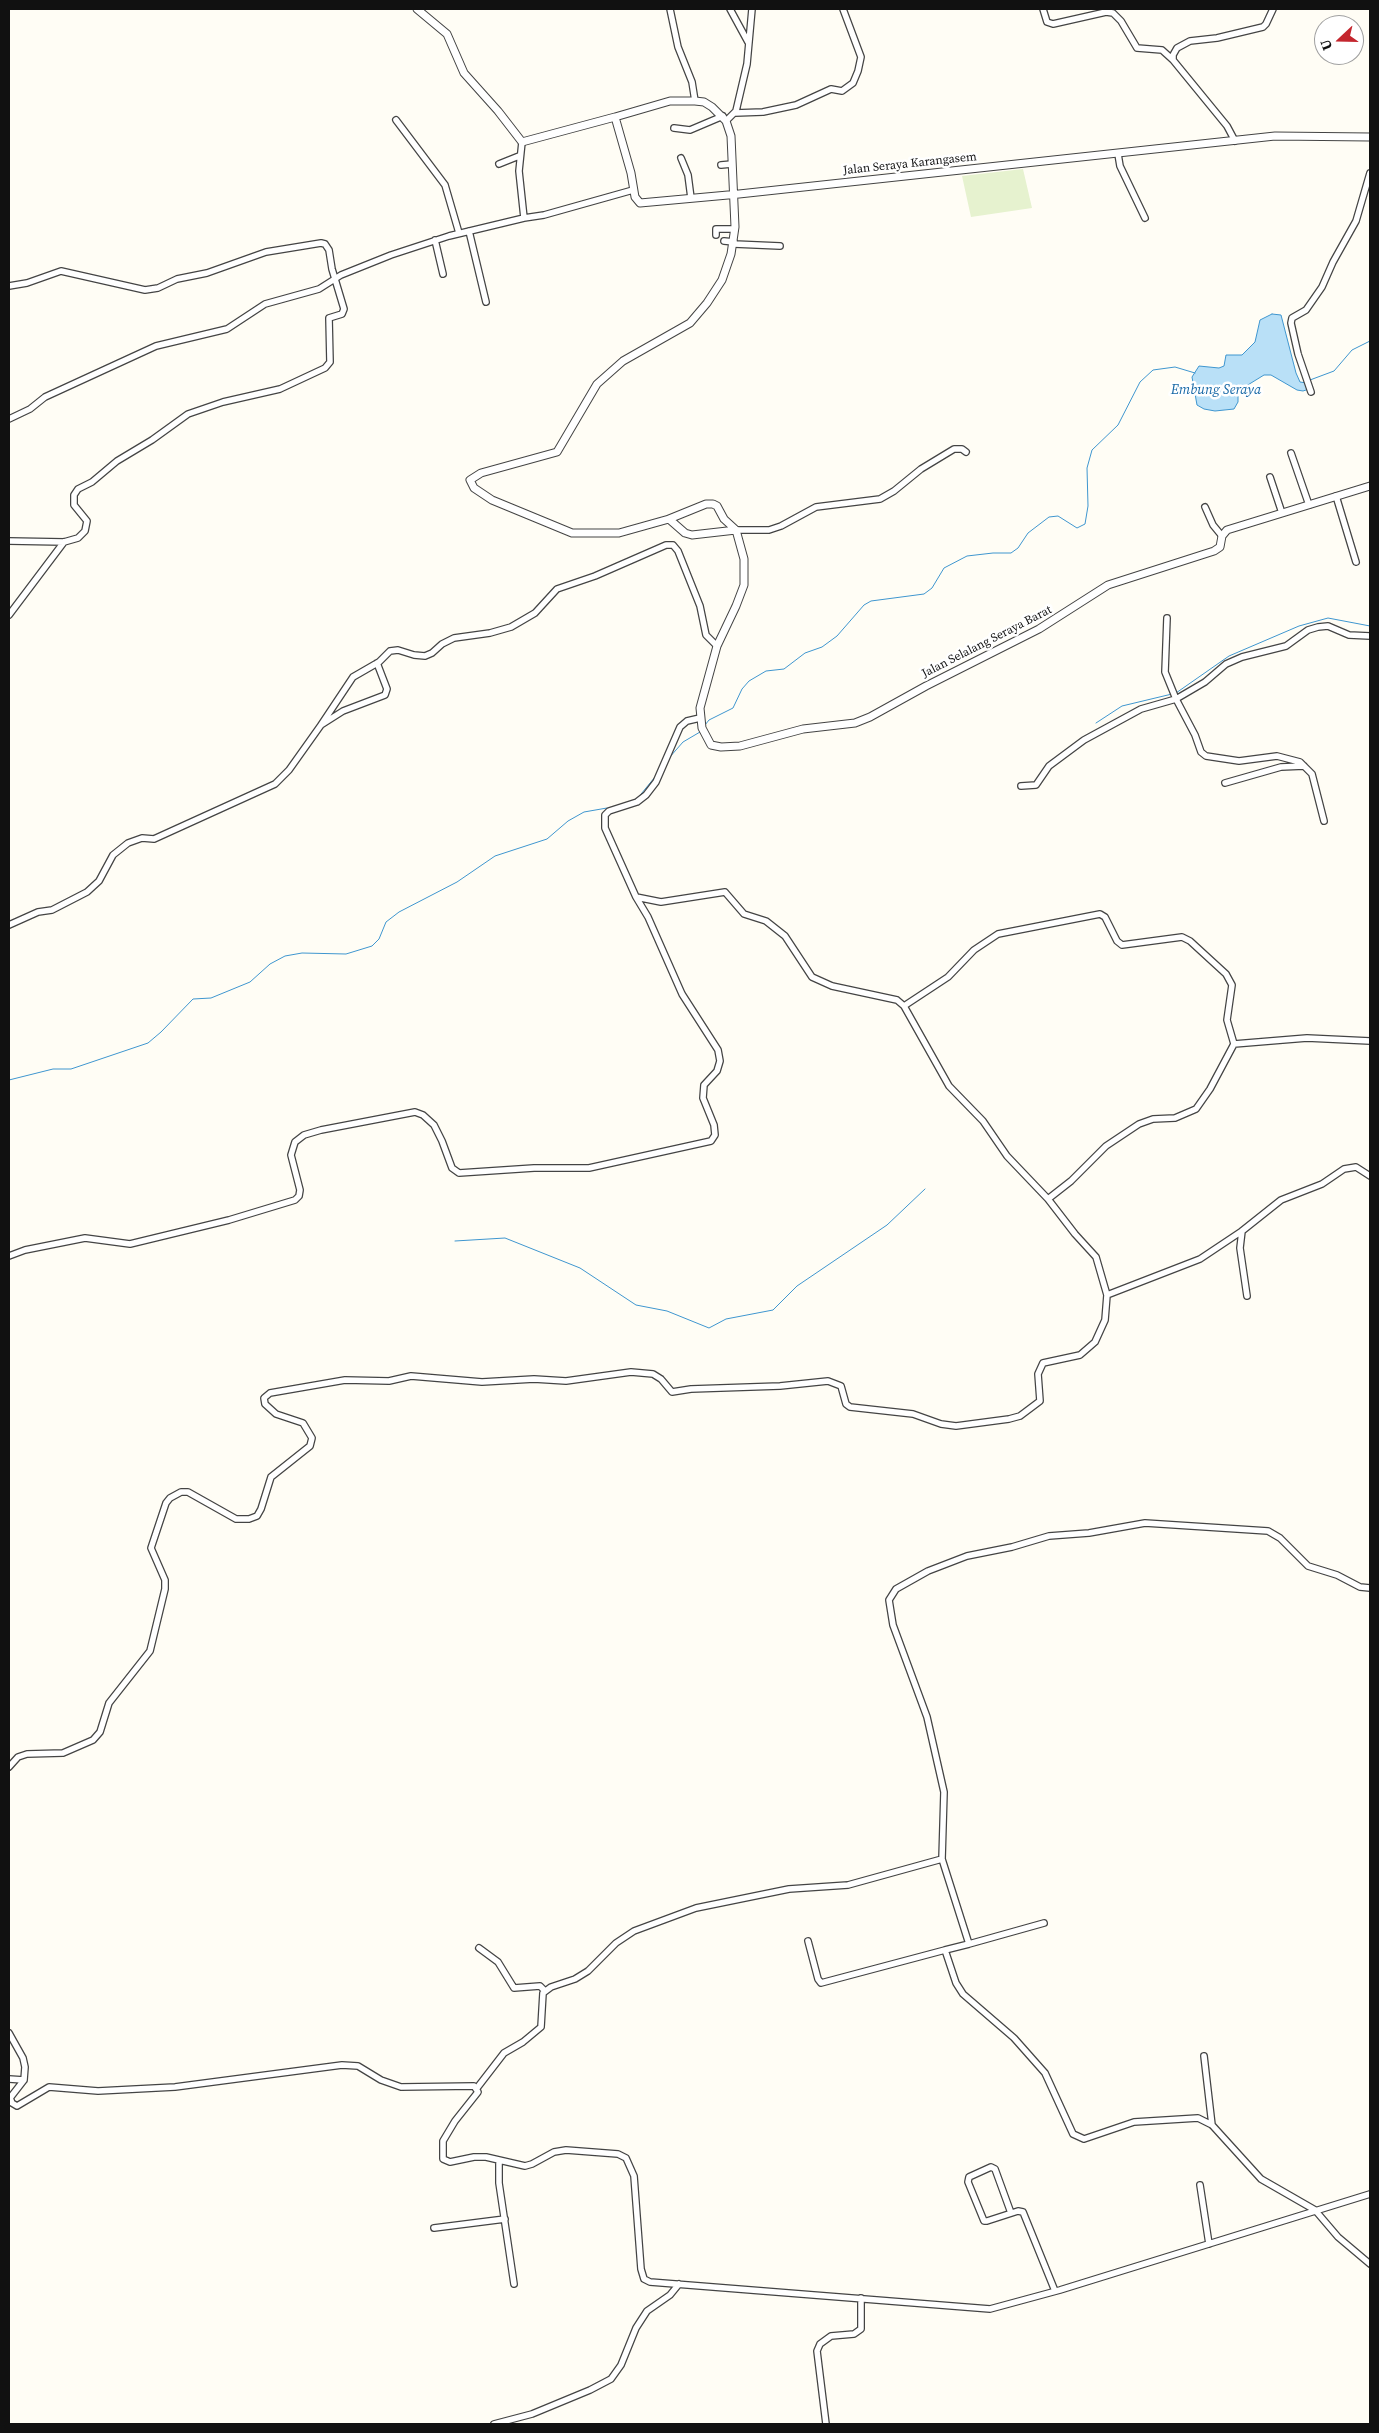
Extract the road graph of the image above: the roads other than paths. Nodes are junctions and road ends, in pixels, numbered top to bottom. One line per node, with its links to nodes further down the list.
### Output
1 (417, 9): 18 (street)
2 (670, 9): 10 (street)
3 (730, 9): 8 (street)
4 (752, 9): 8 (street)
5 (842, 9): 11 (street)
6 (1043, 9): 9 (street)
7 (1273, 9): 9 (street)
8 (749, 44): 11 (street)
9 (1173, 60): 17 (street)
10 (695, 102): 12 (street); 13 (street)
11 (734, 114): 13 (street)
12 (615, 116): 18 (street); 26 (street)
13 (724, 119): 15 (street); 24 (street)
14 (396, 120): 33 (street)
15 (674, 128)
16 (1370, 137): 17 (street, Jalan Seraya Karangasem)
17 (1235, 141): 19 (street, Jalan Seraya Karangasem)
18 (522, 142): 20 (street)
19 (1118, 154): 27 (street, Jalan Seraya Karangasem); 30 (street)
20 (519, 156): 22 (street); 29 (street)
21 (681, 158): 28 (street)
22 (499, 164)
23 (721, 164): 24 (street)
24 (732, 164): 27 (street)
25 (1370, 173): 43 (street)
26 (633, 190): 28 (street, Jalan Seraya Karangasem); 29 (street)
27 (734, 194): 28 (street, Jalan Seraya Karangasem); 31 (street)
28 (691, 198)
29 (524, 218): 32 (street)
30 (1146, 218)
31 (735, 230): 34 (street); 37 (street)
32 (469, 231): 33 (street); 42 (street)
33 (459, 233): 35 (street)
34 (716, 235)
35 (435, 240): 39 (street); 40 (street)
36 (724, 241): 37 (street)
37 (734, 243): 38 (street); 53 (street)
38 (780, 246)
39 (443, 274)
40 (336, 279): 41 (street); 44 (street); 57 (street)
41 (9, 286)
42 (486, 302)
43 (1311, 392)
44 (9, 419)
45 (966, 452): 54 (street)
46 (1291, 453): 50 (street)
47 (1270, 477): 52 (street)
48 (1370, 486): 49 (street, Jalan Selalang Seraya Barat)
49 (1336, 496): 50 (street, Jalan Selalang Seraya Barat); 58 (street)
50 (1309, 505): 52 (street, Jalan Selalang Seraya Barat)
51 (1205, 507): 55 (street)
52 (1282, 513): 55 (street, Jalan Selalang Seraya Barat)
53 (669, 519): 54 (street); 54 (street)
54 (736, 530): 62 (street)
55 (1222, 536): 65 (street, Jalan Selalang Seraya Barat)
56 (9, 541): 57 (street)
57 (64, 542): 59 (street)
58 (1356, 562)
59 (9, 615)
60 (1167, 618): 64 (street)
61 (1370, 636): 64 (street)
62 (717, 646): 63 (street); 65 (street)
63 (377, 664): 66 (street); 66 (street)
64 (1176, 699): 67 (street); 69 (street)
65 (700, 718): 71 (street)
66 (321, 725): 72 (street)
67 (1306, 766): 68 (street); 70 (street)
68 (1225, 782)
69 (1021, 786)
70 (1324, 821)
71 (636, 897): 73 (street); 79 (street)
72 (9, 925)
73 (904, 1006): 75 (street); 77 (street)
74 (1370, 1041): 75 (street)
75 (1234, 1044): 77 (street)
76 (1370, 1176): 78 (street)
77 (1048, 1199): 80 (street)
78 (1242, 1231): 80 (street); 81 (street)
79 (9, 1256)
80 (1107, 1295): 83 (street)
81 (1247, 1296)
82 (1370, 1588): 84 (street)
83 (9, 1767)
84 (942, 1858): 87 (street); 90 (street)
85 (1044, 1923): 87 (street)
86 (808, 1941): 89 (street)
87 (969, 1944): 89 (street)
88 (479, 1948): 90 (street)
89 (945, 1950): 96 (street)
90 (545, 1990): 95 (street)
91 (9, 2033): 94 (street)
92 (1204, 2056): 96 (street)
93 (9, 2079): 94 (street)
94 (24, 2080): 95 (street)
95 (477, 2088): 97 (street)
96 (1212, 2125): 100 (street)
97 (499, 2160): 102 (street); 107 (street)
98 (1200, 2185): 104 (street)
99 (1370, 2194): 100 (street)
100 (1315, 2210): 104 (street); 105 (street)
101 (1011, 2213): 101 (street); 108 (street)
102 (505, 2219): 103 (street); 106 (street)
103 (434, 2228)
104 (1209, 2244): 108 (street)
105 (1370, 2264)
106 (514, 2284)
107 (679, 2284): 109 (street); 110 (street)
108 (1055, 2291): 109 (street)
109 (861, 2298): 111 (street)
110 (494, 2424)
111 (826, 2424)

